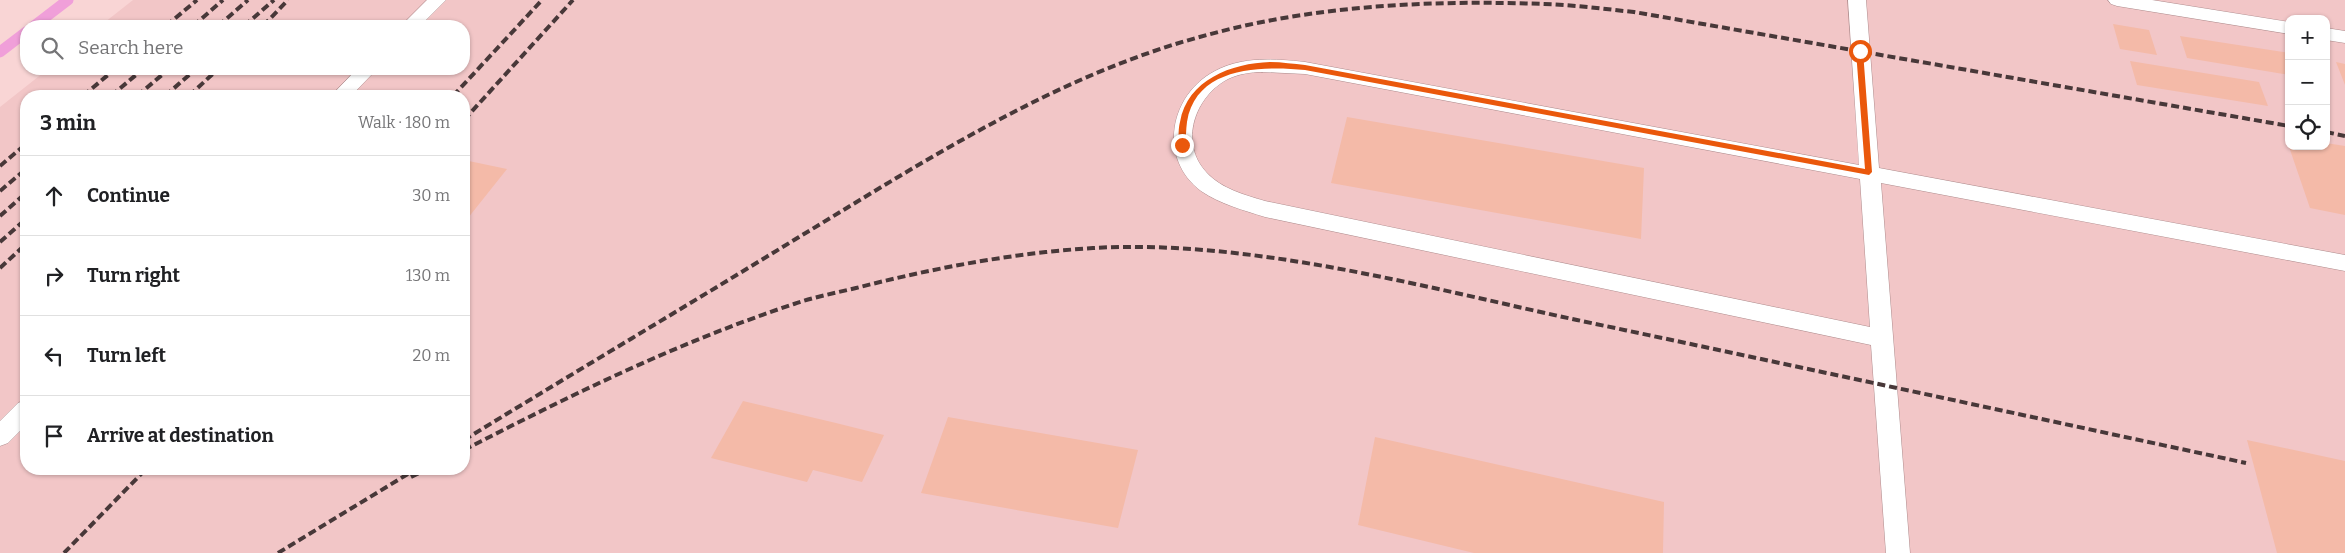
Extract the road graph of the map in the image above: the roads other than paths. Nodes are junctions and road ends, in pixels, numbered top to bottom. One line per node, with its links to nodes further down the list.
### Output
1 (437, 0): 4 (lane)
2 (1857, 0): 10 (lane)
3 (2117, 0): 5 (lane)
4 (416, 20)
5 (2285, 27)
6 (2330, 35): 7 (lane)
7 (2345, 37)
8 (362, 75): 9 (lane)
9 (346, 90)
10 (1869, 172): 11 (lane); 12 (lane); 12 (lane)
11 (2345, 263)
12 (1882, 338): 15 (lane)
13 (20, 416): 14 (lane)
14 (0, 436)
15 (1898, 553)

